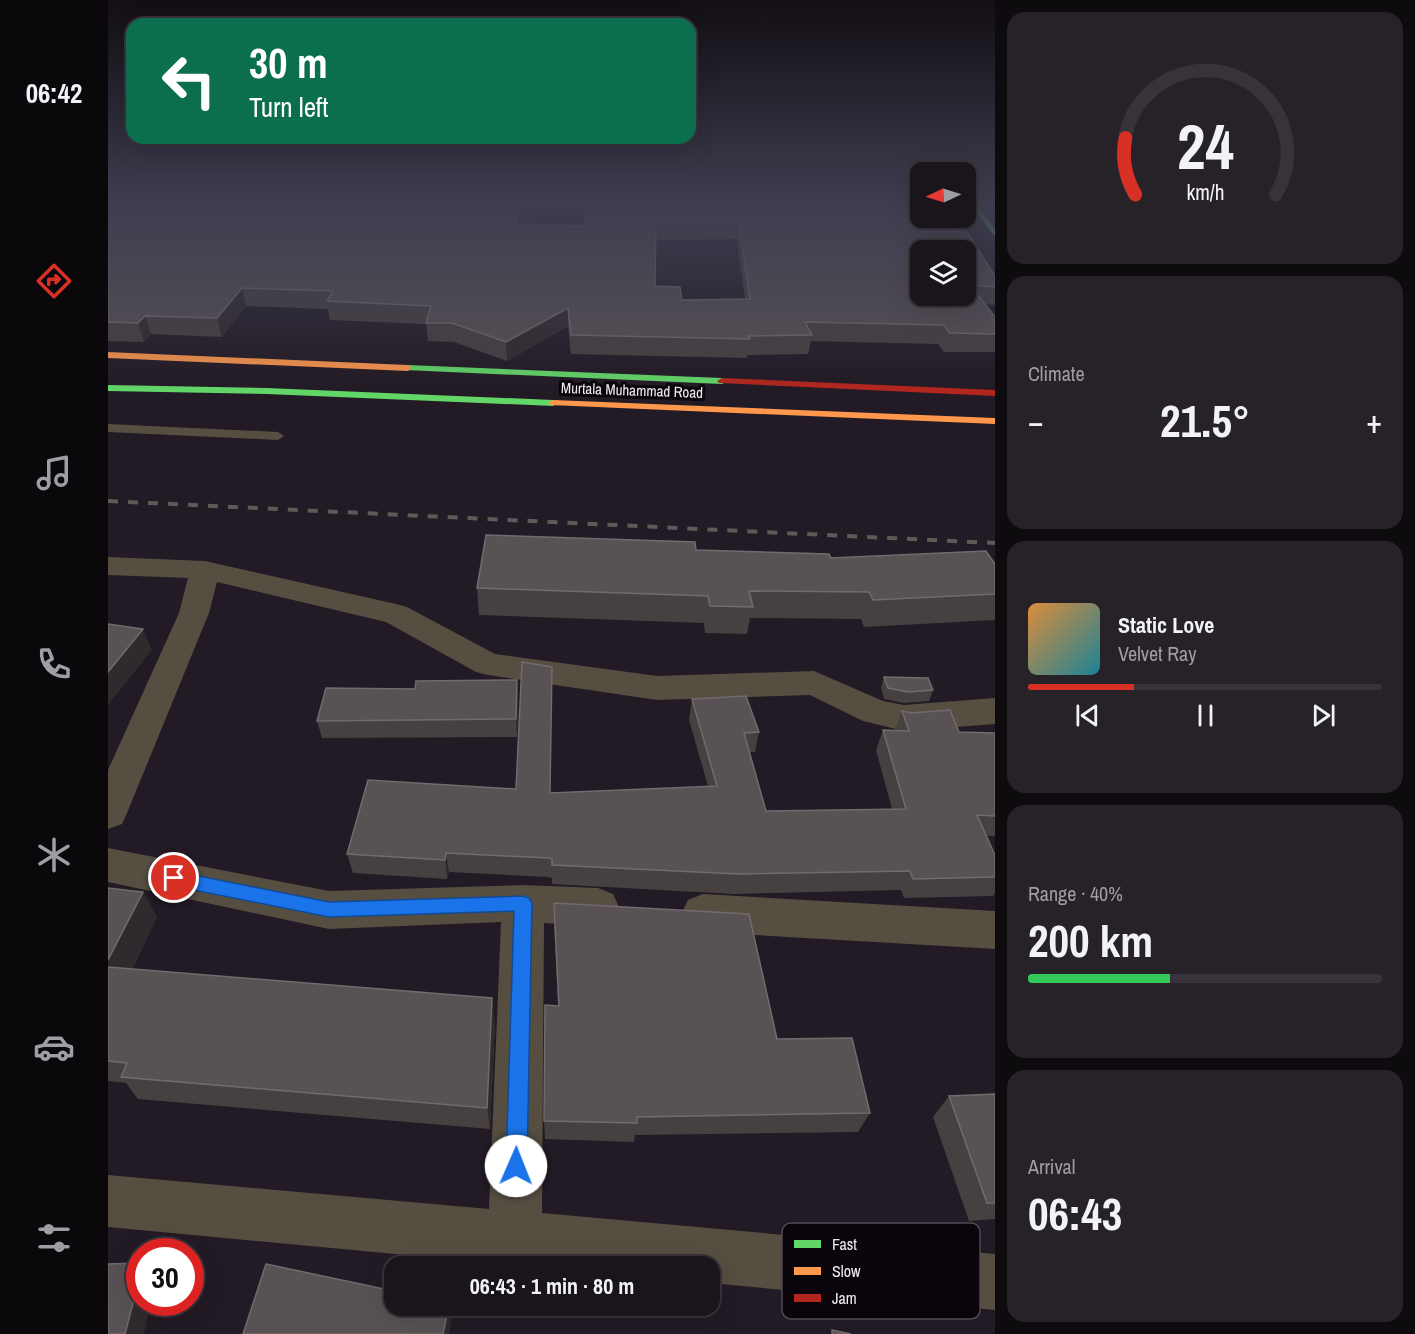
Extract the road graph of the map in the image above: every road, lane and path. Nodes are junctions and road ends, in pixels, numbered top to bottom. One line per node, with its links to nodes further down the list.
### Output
1 (108, 355): 2 (main road, Murtala Muhammad Road)
2 (286, 365): 3 (main road, Murtala Muhammad Road); 7 (main road, Murtala Muhammad Road)
3 (108, 366)
4 (108, 376): 6 (main road, Murtala Muhammad Road)
5 (108, 388): 6 (main road, Murtala Muhammad Road)
6 (267, 392): 8 (main road, Murtala Muhammad Road)
7 (995, 393)
8 (995, 421)
9 (108, 428): 10 (lane)
10 (278, 436)
11 (108, 566): 12 (street)
12 (204, 570): 13 (street); 14 (street)
13 (995, 711)
14 (108, 813)
15 (108, 865): 16 (street)
16 (523, 903): 17 (street); 19 (street)
17 (995, 930)
18 (108, 1201): 19 (street)
19 (515, 1236): 20 (street)
20 (782, 1262)
21 (980, 1281): 22 (street)
22 (995, 1282)

